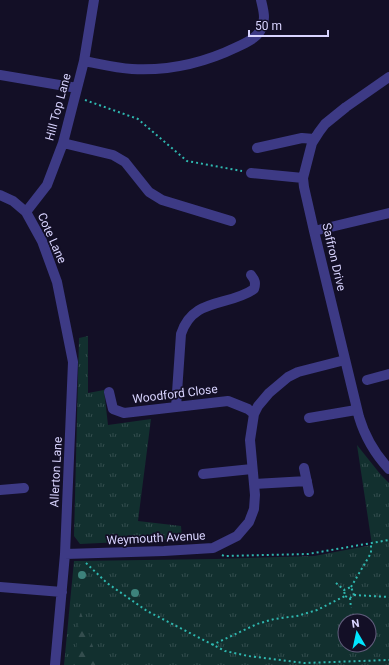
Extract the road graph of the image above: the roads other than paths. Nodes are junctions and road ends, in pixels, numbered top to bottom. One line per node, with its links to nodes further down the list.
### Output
1 (94, 0): 3 (street, Hill Top Lane)
2 (261, 0): 3 (street)
3 (84, 60): 6 (street, Hill Top Lane)
4 (0, 75): 6 (street)
5 (389, 77): 7 (street, Saffron Drive)
6 (76, 92): 8 (street, Hill Top Lane)
7 (314, 139): 9 (street); 11 (street, Saffron Drive)
8 (63, 143): 13 (street, Hill Top Lane); 15 (street)
9 (257, 148)
10 (251, 173): 11 (street)
11 (303, 178): 16 (street, Saffron Drive)
12 (0, 195): 13 (street, Cote Lane)
13 (26, 212): 18 (street, Cote Lane)
14 (389, 213): 16 (street)
15 (231, 221)
16 (314, 231): 19 (street, Saffron Drive)
17 (251, 275): 23 (street)
18 (57, 282): 36 (street, Allerton Lane)
19 (345, 360): 24 (street, Saffron Drive); 25 (street, Weymouth Avenue)
20 (389, 374): 21 (street)
21 (367, 380)
22 (109, 392): 23 (street, Woodford Close)
23 (176, 407): 25 (street, Woodford Close)
24 (356, 410): 26 (street); 29 (street, Saffron Drive)
25 (254, 414): 28 (street, Weymouth Avenue)
26 (309, 418)
27 (304, 468): 31 (street)
28 (252, 469): 30 (street); 32 (street, Weymouth Avenue)
29 (389, 469)
30 (204, 474)
31 (307, 481): 32 (street); 35 (street)
32 (254, 484): 36 (street, Weymouth Avenue)
33 (24, 488): 34 (street)
34 (0, 490)
35 (309, 492)
36 (65, 554): 38 (street, Allerton Lane)
37 (0, 587): 38 (street)
38 (62, 592): 39 (street, Allerton Lane)
39 (55, 665)

